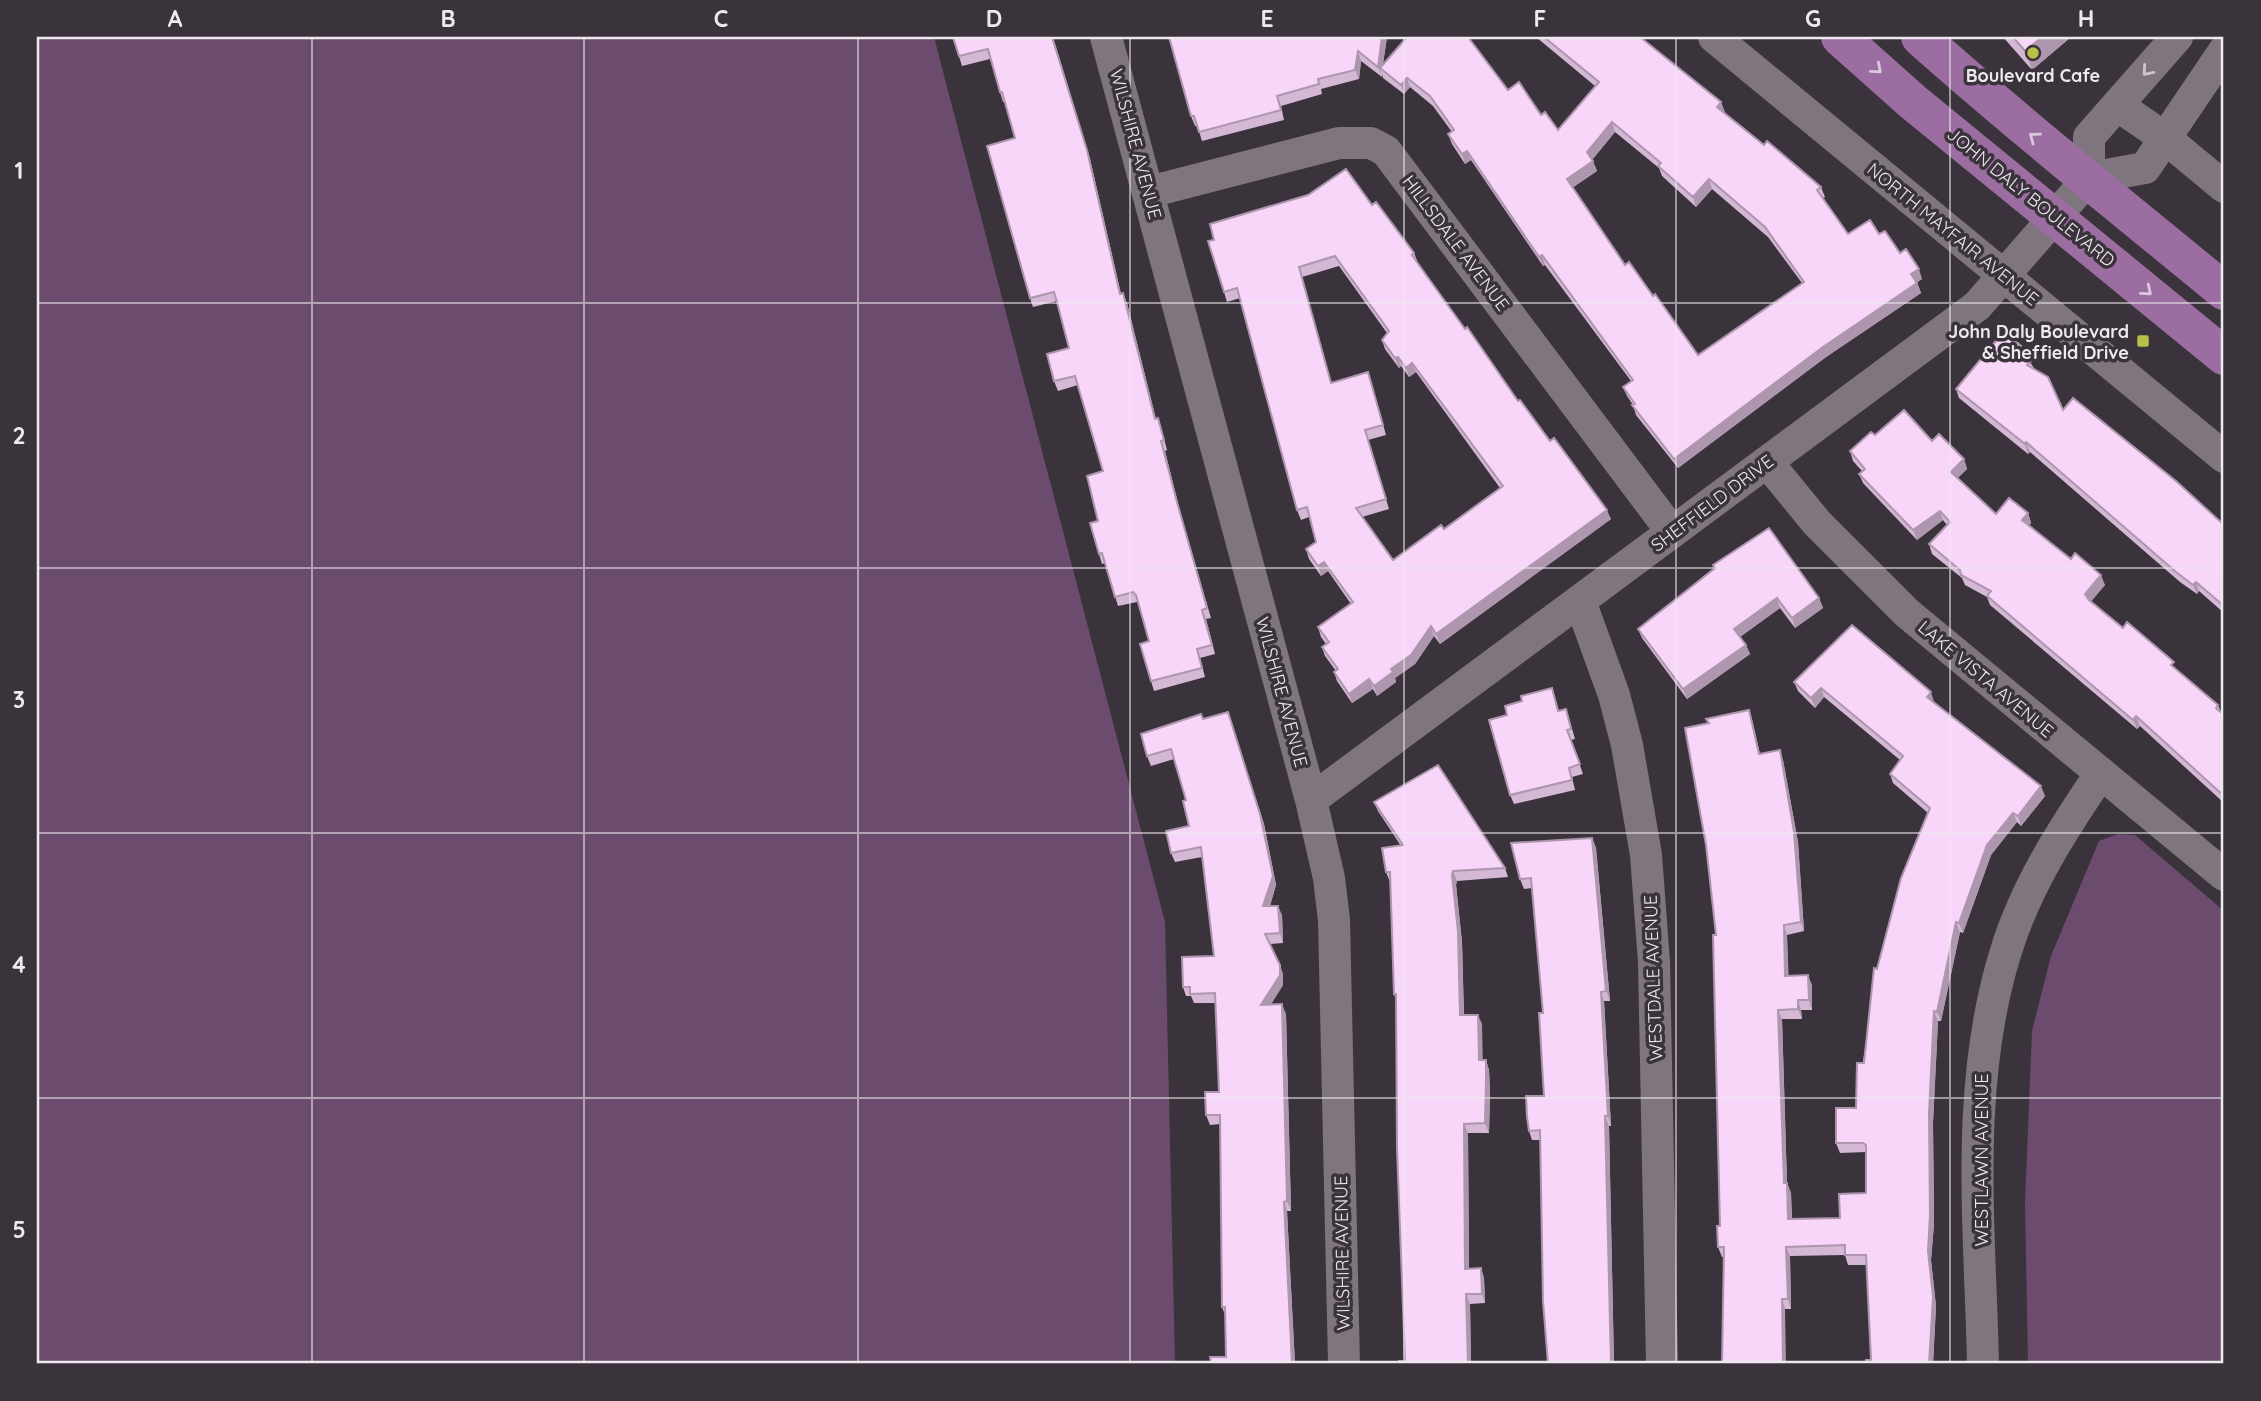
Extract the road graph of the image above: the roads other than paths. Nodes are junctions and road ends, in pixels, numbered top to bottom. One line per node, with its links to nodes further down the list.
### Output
1 (1106, 37): 11 (street, WILSHIRE AVENUE)
2 (1714, 37): 13 (street, NORTH MAYFAIR AVENUE)
3 (1840, 37): 12 (main road, JOHN DALY BOULEVARD, one-way to 12)
4 (1920, 37): 9 (main road, one-way to 4)
5 (2177, 37): 7 (street, one-way to 7)
6 (2224, 51): 8 (street)
7 (2118, 105): 8 (street); 9 (street)
8 (2165, 138): 9 (street); 10 (street)
9 (2089, 178): 12 (street, SHEFFIELD DRIVE); 14 (main road)
10 (2224, 187)
11 (1149, 192): 18 (street, HILLSDALE AVENUE); 21 (street, WILSHIRE AVENUE)
12 (2056, 217): 13 (street, SHEFFIELD DRIVE); 15 (main road, JOHN DALY BOULEVARD, one-way to 15)
13 (2005, 276): 16 (street, NORTH MAYFAIR AVENUE); 17 (street, SHEFFIELD DRIVE)
14 (2224, 291)
15 (2224, 356)
16 (2224, 457)
17 (1766, 463): 18 (street, SHEFFIELD DRIVE); 20 (street, LAKE VISTA AVENUE)
18 (1672, 533): 19 (street, SHEFFIELD DRIVE)
19 (1580, 601): 21 (street, SHEFFIELD DRIVE); 24 (street, WESTDALE AVENUE)
20 (2101, 773): 22 (street, LAKE VISTA AVENUE); 25 (street, WESTLAWN AVENUE)
21 (1311, 800): 23 (street, WILSHIRE AVENUE)
22 (2224, 875)
23 (1344, 1364)
24 (1662, 1364)
25 (1983, 1364)

